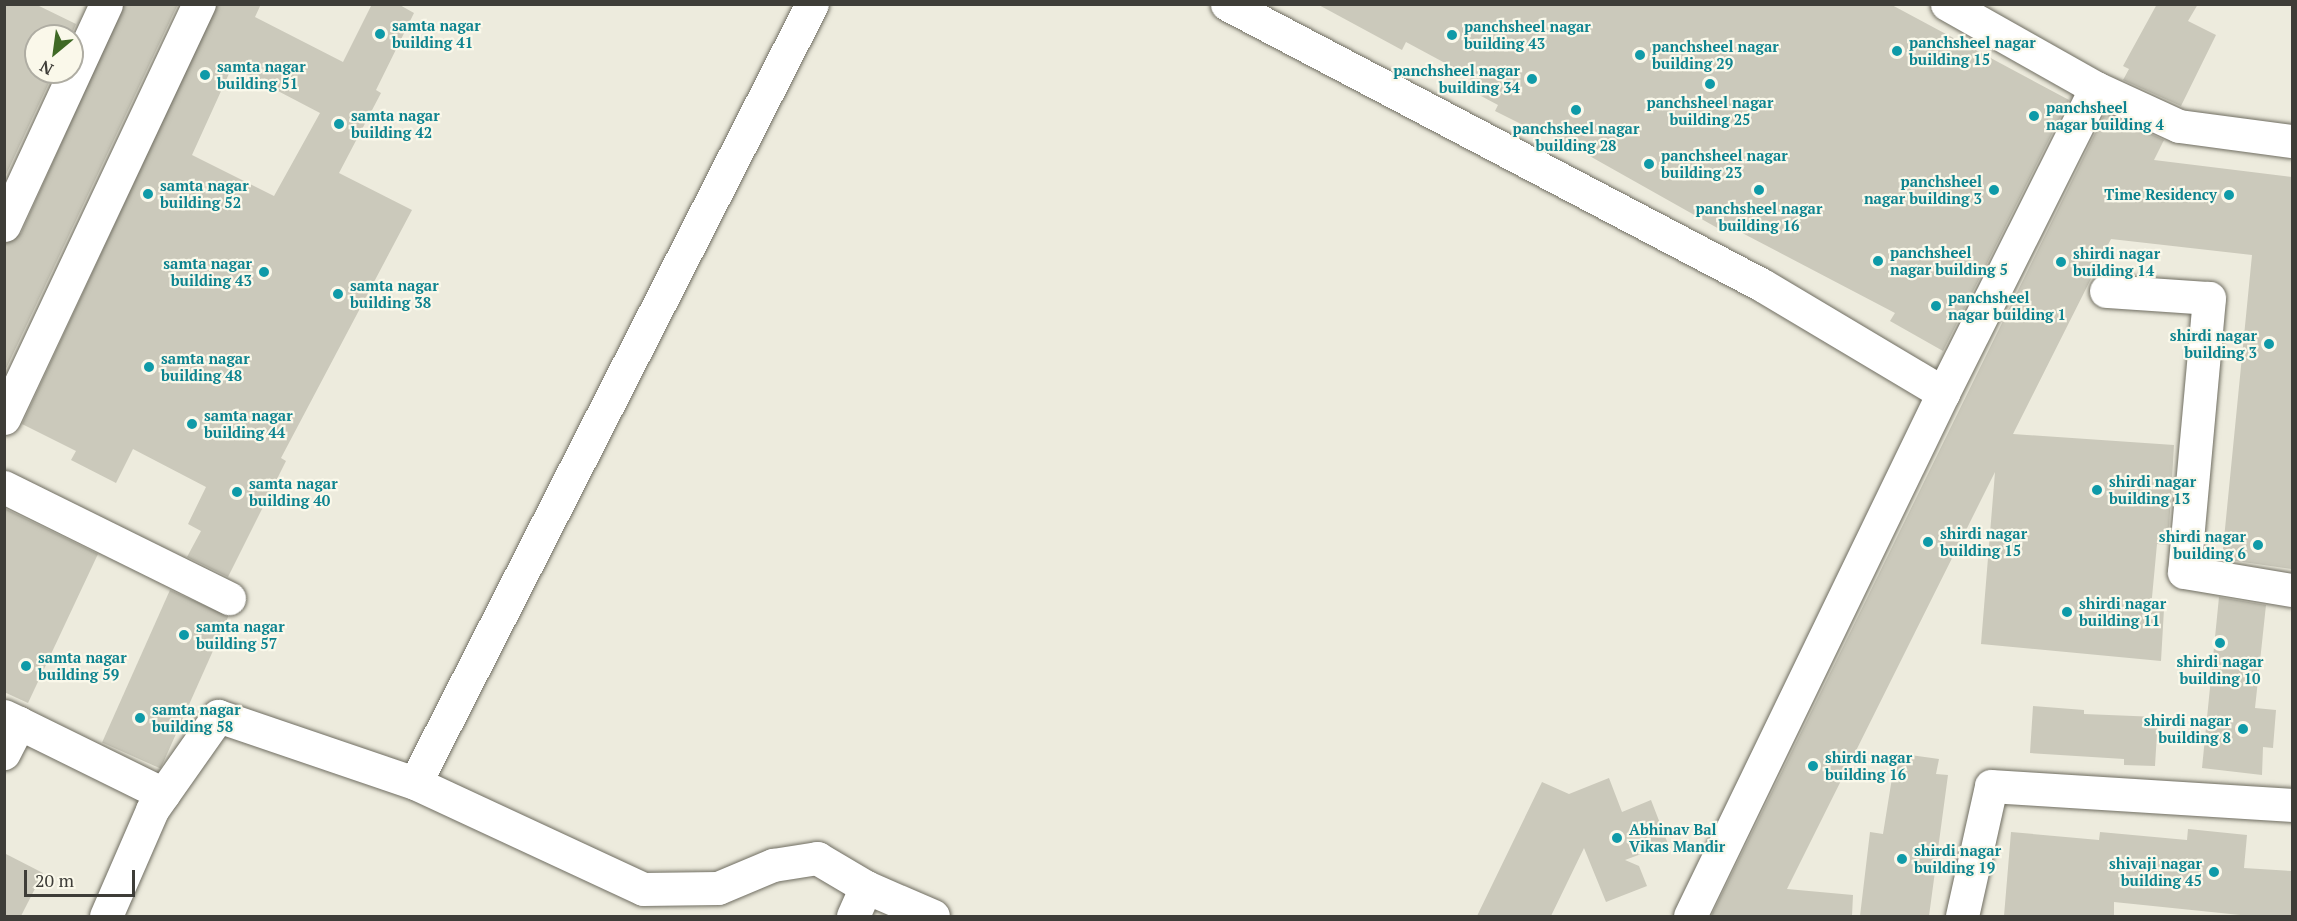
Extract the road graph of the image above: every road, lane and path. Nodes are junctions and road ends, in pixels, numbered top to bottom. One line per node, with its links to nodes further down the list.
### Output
1 (106, 4): 8 (street)
2 (199, 4): 11 (street)
3 (812, 4): 17 (street)
4 (1227, 4): 10 (street)
5 (1947, 4): 6 (street)
6 (2096, 88): 7 (street); 10 (street)
7 (2292, 141)
8 (4, 225)
9 (2106, 291): 13 (street)
10 (1943, 393): 24 (street)
11 (4, 418)
12 (4, 487): 14 (street)
13 (2292, 590)
14 (229, 598)
15 (12, 720): 16 (street); 18 (street)
16 (4, 753)
17 (415, 783): 18 (street); 20 (street)
18 (163, 794): 21 (street)
19 (2292, 805): 25 (street)
20 (866, 887): 22 (street); 23 (street)
21 (106, 916)
22 (853, 916)
23 (933, 916)
24 (1690, 916)
25 (1962, 916)

